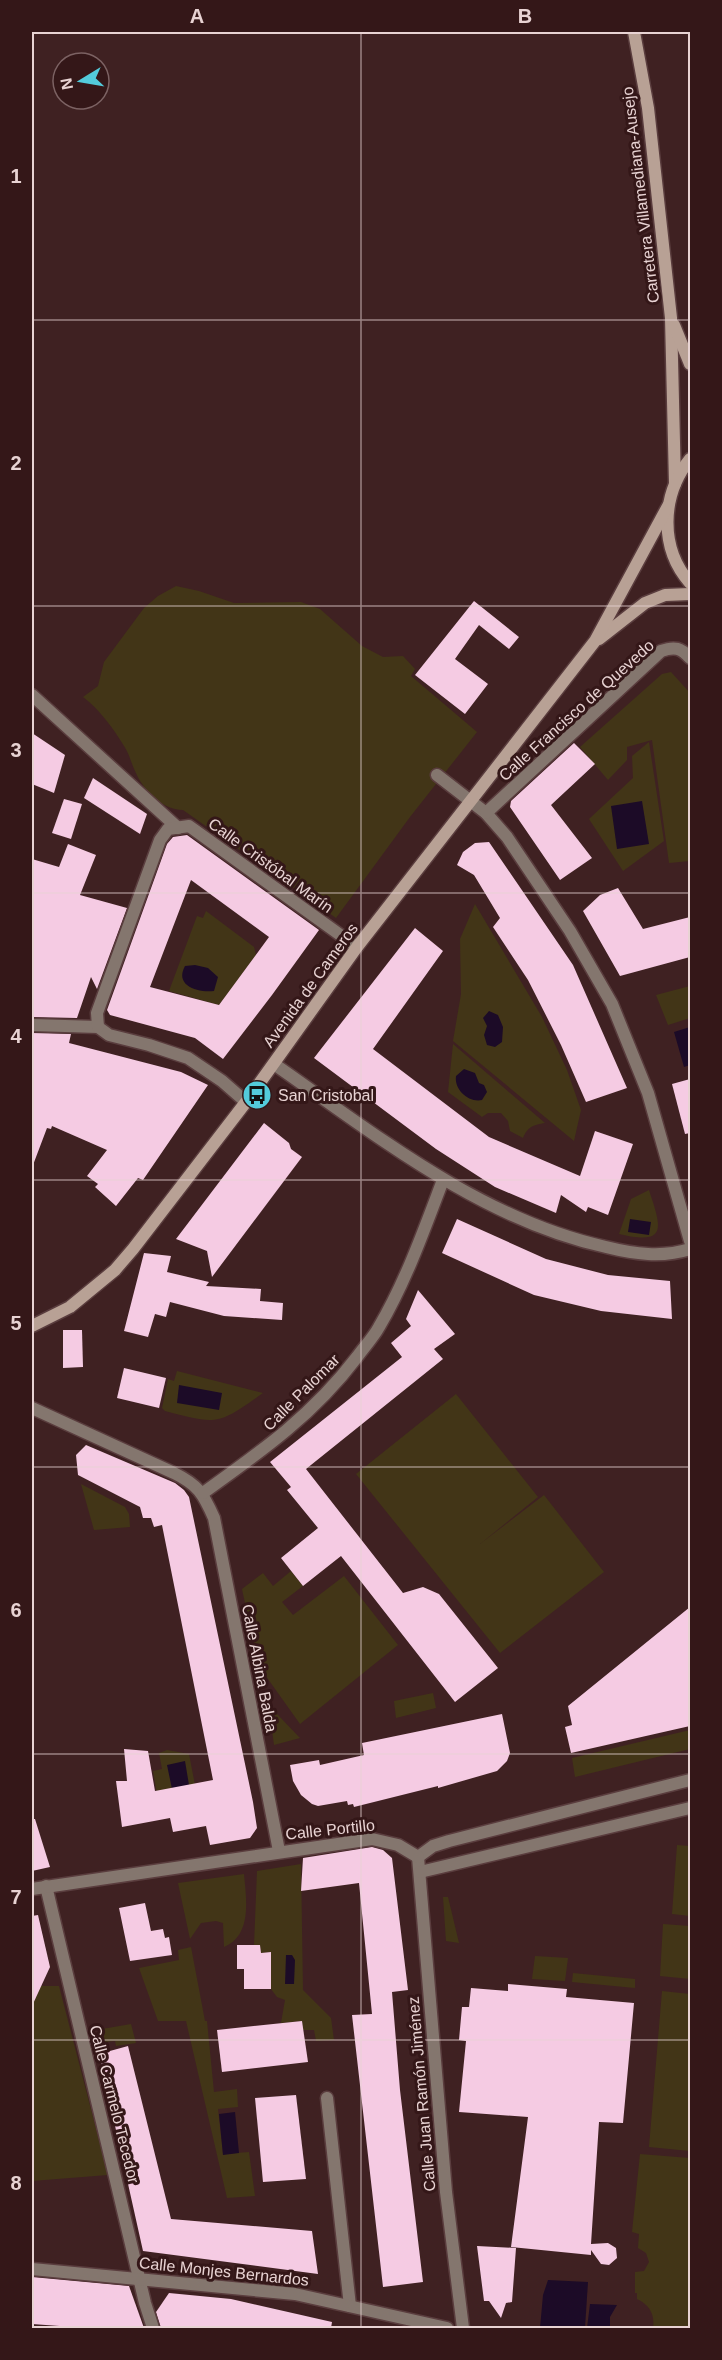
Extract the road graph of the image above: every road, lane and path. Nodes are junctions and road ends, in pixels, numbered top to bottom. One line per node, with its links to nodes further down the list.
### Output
1 (634, 32): 2 (main road, Carretera Villamediana-Ausejo)
2 (671, 318): 3 (main road, Carretera Villamediana-Ausejo); 5 (main road, Carretera Villamediana-Ausejo)
3 (690, 364)
4 (690, 459): 5 (main road)
5 (675, 483): 6 (main road)
6 (668, 506): 7 (main road); 9 (main road)
7 (690, 583)
8 (690, 594): 9 (main road)
9 (595, 641): 13 (main road, Avenida de Cameros)
10 (690, 658): 14 (street, Calle Francisco de Quevedo)
11 (33, 700): 15 (street, Calle Cristóbal Marín)
12 (437, 775): 13 (street)
13 (471, 801): 14 (street); 16 (main road, Avenida de Cameros)
14 (486, 813): 22 (street)
15 (178, 828): 16 (street, Calle Cristóbal Marín); 18 (street)
16 (357, 947): 19 (main road, Avenida de Cameros)
17 (32, 1025): 18 (street)
18 (98, 1027): 20 (street)
19 (274, 1064): 20 (main road, Avenida de Cameros); 21 (street)
20 (246, 1102): 24 (main road, Avenida de Cameros)
21 (443, 1180): 23 (street); 26 (street, Calle Palomar)
22 (690, 1241)
23 (690, 1249)
24 (32, 1326)
25 (32, 1408): 26 (street)
26 (203, 1493): 29 (street, Calle Albina Balda)
27 (690, 1780): 30 (street)
28 (690, 1808): 31 (street)
29 (279, 1851): 30 (street, Calle Portillo); 32 (street, Calle Portillo)
30 (418, 1857): 31 (street, Calle Juan Ramón Jiménez)
31 (420, 1872): 40 (street, Calle Juan Ramón Jiménez)
32 (46, 1886): 33 (street, Calle Portillo); 36 (street, Calle Carmelo Tecedor)
33 (32, 1889)
34 (327, 2098): 37 (street)
35 (32, 2269): 36 (street, Calle Monjes Bernardos)
36 (140, 2278): 37 (street, Calle Monjes Bernardos); 38 (street, Calle Carmelo Tecedor)
37 (350, 2306): 39 (street, Calle Monjes Bernardos)
38 (153, 2328)
39 (447, 2328)
40 (463, 2328)

